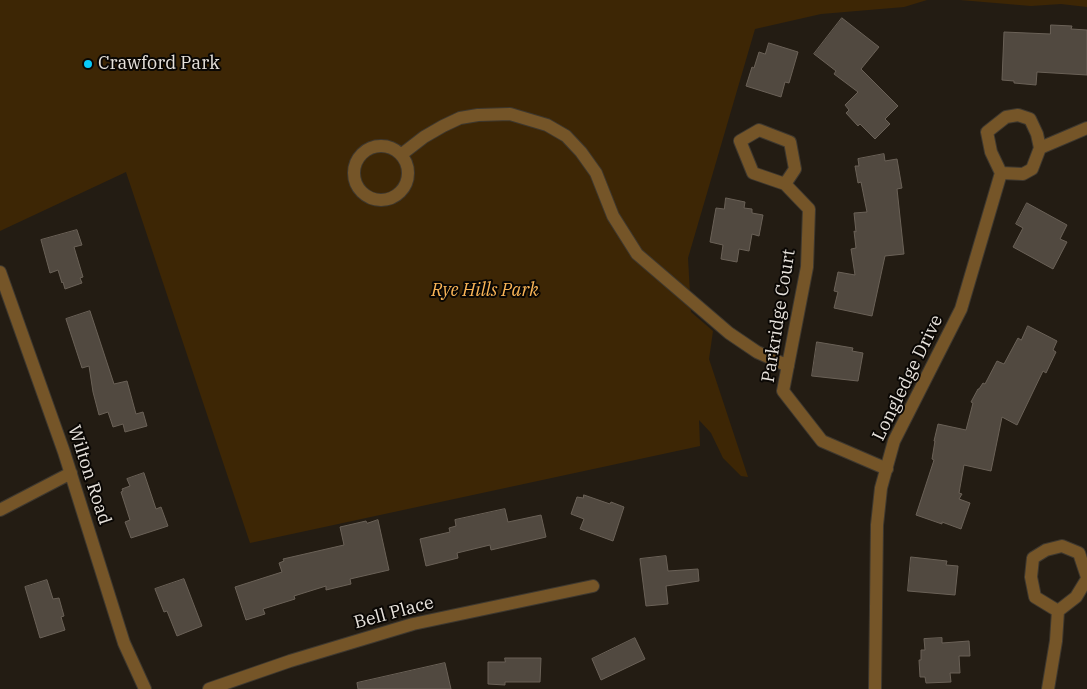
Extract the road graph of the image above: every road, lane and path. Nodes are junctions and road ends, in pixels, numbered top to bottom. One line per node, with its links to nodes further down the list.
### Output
1 (1087, 128): 2 (street)
2 (1040, 148): 4 (street); 4 (street)
3 (402, 154): 3 (street); 7 (street)
4 (1001, 173): 8 (street, Longledge Drive)
5 (785, 184): 5 (street, Parkridge Court); 7 (street, Parkridge Court)
6 (0, 272): 9 (street, Wilton Road)
7 (788, 366): 8 (street, Parkridge Court)
8 (887, 469): 16 (street, Longledge Drive)
9 (71, 473): 10 (street); 14 (street, Wilton Road)
10 (0, 510)
11 (1087, 578): 13 (street); 13 (street)
12 (593, 586): 15 (street, Bell Place)
13 (1058, 611): 17 (street)
14 (145, 689)
15 (208, 689)
16 (875, 689)
17 (1048, 689)

